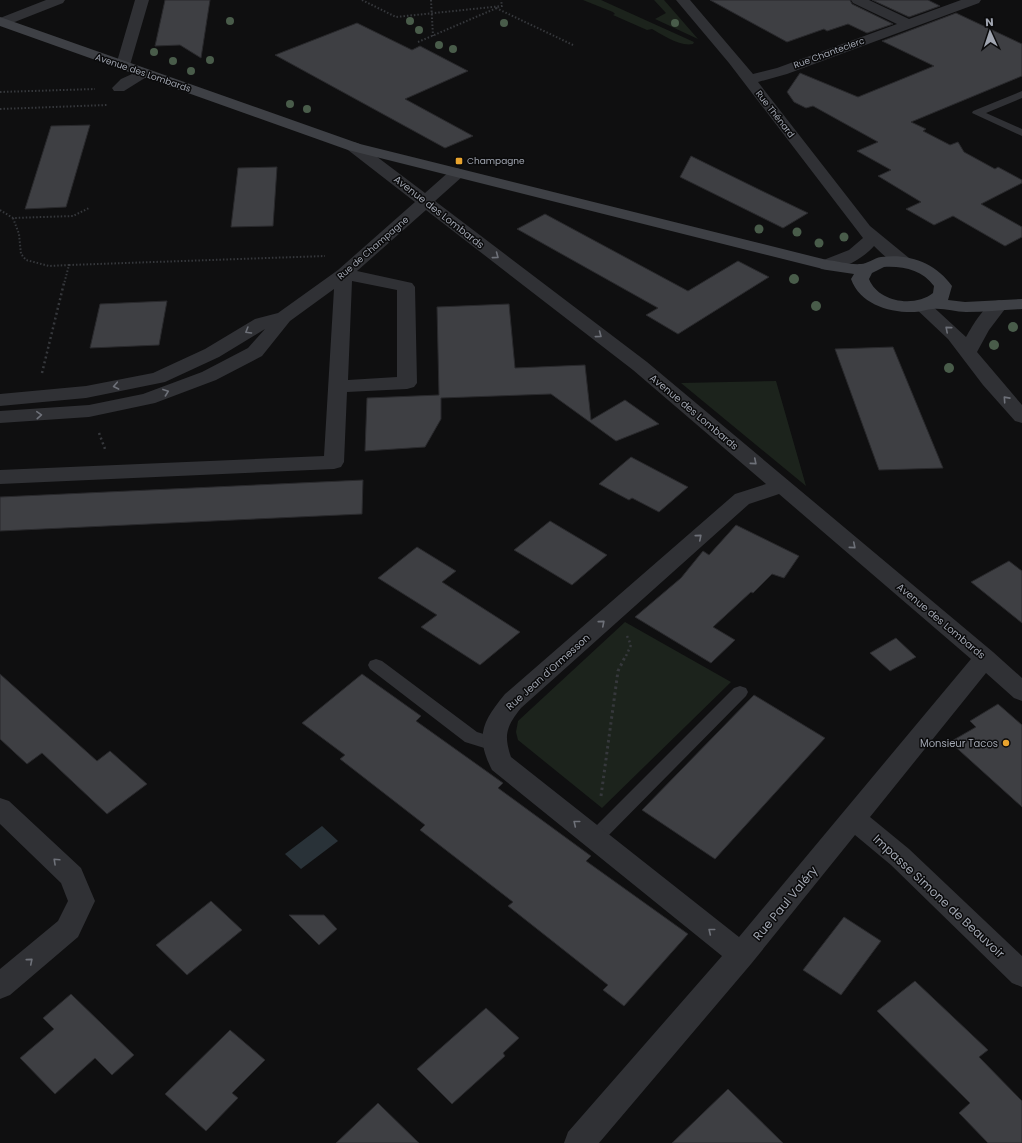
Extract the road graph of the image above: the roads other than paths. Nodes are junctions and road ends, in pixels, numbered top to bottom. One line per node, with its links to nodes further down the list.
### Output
1 (58, 0): 6 (street)
2 (142, 0): 8 (street)
3 (683, 0): 10 (street, Rue Thénard)
4 (858, 0): 7 (street)
5 (974, 0): 7 (street, Rue Chanteclerc)
6 (1, 22): 8 (street, Avenue des Lombards)
7 (908, 24): 10 (street, Rue Chanteclerc)
8 (123, 65): 9 (street, Avenue des Lombards)
9 (143, 73): 11 (street); 14 (street, Avenue des Lombards)
10 (749, 80): 17 (street, Rue Thénard)
11 (119, 88)
12 (1022, 94): 13 (lane)
13 (1022, 133)
14 (354, 147): 15 (street, Avenue des Lombards); 16 (street, Avenue des Lombards)
15 (457, 172): 16 (street, Rue de Champagne); 19 (street, Avenue des Lombards)
16 (425, 201): 21 (street, Rue de Champagne); 33 (street, Avenue des Lombards, one-way to 33)
17 (867, 235): 18 (street, Rue Thénard); 19 (street); 20 (street, Rue Thénard)
18 (903, 262): 20 (street); 22 (street)
19 (827, 265): 20 (street, Avenue des Lombards)
20 (868, 273): 24 (street, Avenue des Lombards)
21 (344, 274): 26 (street, Rue de Champagne); 28 (street); 28 (street)
22 (943, 286): 23 (street); 24 (street)
23 (1022, 304): 25 (street, Avenue des Lombards)
24 (926, 305): 25 (street, Avenue des Lombards); 27 (street, one-way to 24)
25 (999, 305): 27 (street)
26 (284, 317): 29 (street, Rue de Champagne, one-way to 29); 30 (street, Rue de Champagne, one-way to 26)
27 (968, 352): 31 (street, one-way to 27)
28 (339, 386): 32 (street)
29 (0, 400)
30 (0, 417)
31 (1022, 417)
32 (0, 477)
33 (782, 486): 34 (street, Avenue des Lombards, one-way to 34); 38 (street, Rue Jean d'Ormesson, one-way to 33)
34 (985, 658): 37 (street, Avenue des Lombards); 40 (street, Rue Paul Valéry)
35 (376, 664): 38 (lane)
36 (740, 692): 41 (lane)
37 (1022, 692)
38 (494, 744): 41 (street, Rue Jean d'Ormesson, one-way to 38)
39 (0, 808): 44 (street, one-way to 39)
40 (854, 819): 42 (street, Rue Paul Valéry); 43 (street, Impasse Simone de Beauvoir)
41 (595, 838): 42 (street, Rue Jean d'Ormesson, one-way to 41)
42 (741, 955): 45 (street, Rue Paul Valéry)
43 (1022, 974)
44 (0, 986)
45 (579, 1143)

